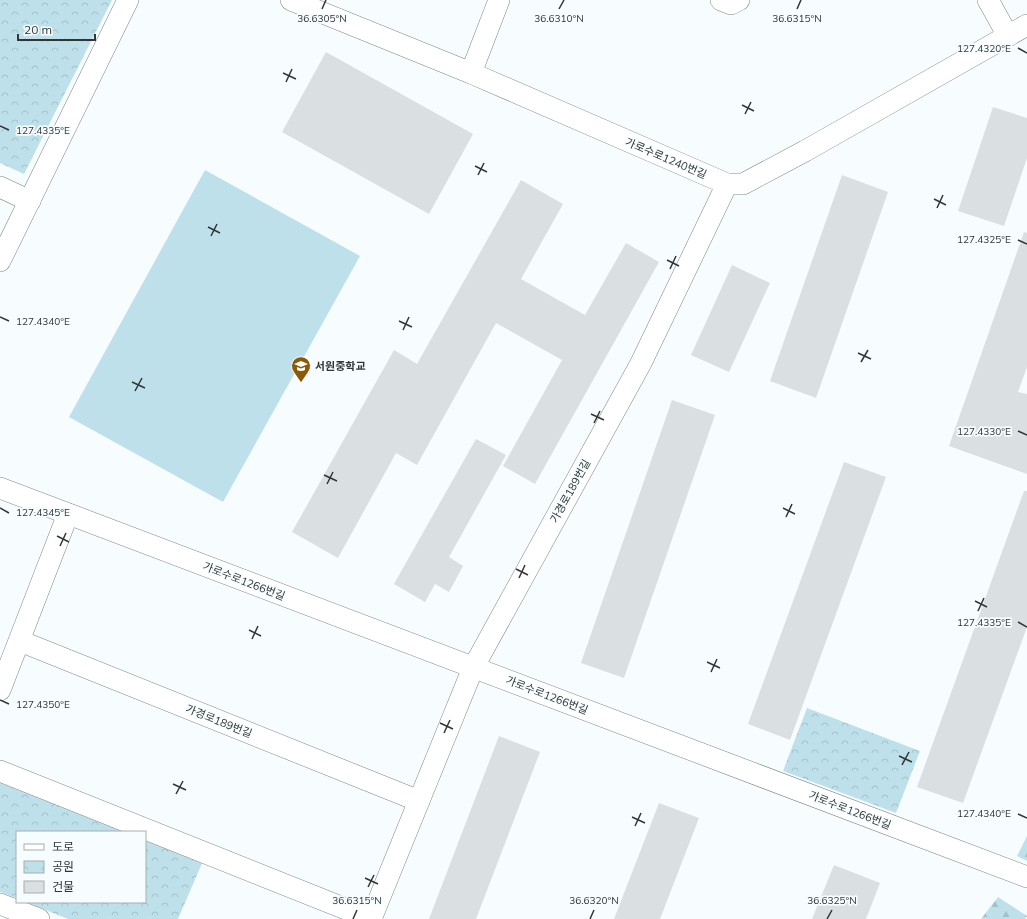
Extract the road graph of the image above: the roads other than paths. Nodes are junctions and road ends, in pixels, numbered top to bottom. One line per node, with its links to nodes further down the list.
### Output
1 (128, 0): 12 (street)
2 (290, 0): 9 (street, 가로수로1240번길)
3 (499, 0): 9 (street)
4 (721, 0): 5 (street)
5 (739, 0)
6 (988, 0): 8 (street)
7 (1027, 25): 8 (street, 가로수로1240번길)
8 (1008, 36): 10 (street, 가로수로1240번길)
9 (470, 73): 10 (street, 가로수로1240번길)
10 (727, 184): 17 (street, 가경로189번길)
11 (0, 187): 12 (street)
12 (30, 201): 13 (street)
13 (0, 261)
14 (0, 488): 15 (street, 가로수로1266번길)
15 (68, 514): 16 (street); 17 (street, 가로수로1266번길)
16 (20, 641): 18 (street); 20 (street, 가경로189번길)
17 (473, 668): 20 (street, 가경로189번길); 21 (street, 가로수로1266번길)
18 (0, 690)
19 (0, 771): 24 (street, 가경로189번길)
20 (419, 801): 24 (street, 가경로189번길)
21 (1027, 877)
22 (0, 904): 23 (street)
23 (39, 919)
24 (371, 919)

